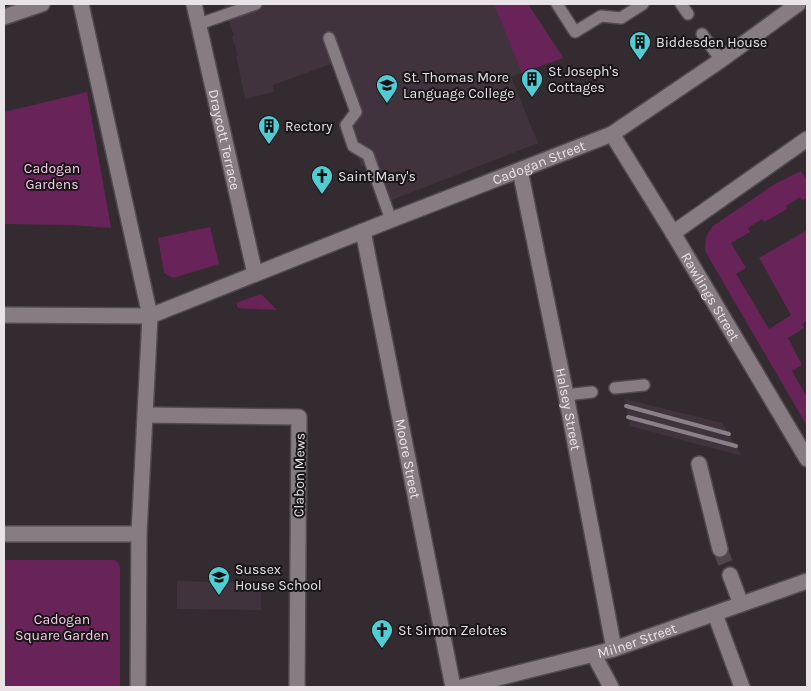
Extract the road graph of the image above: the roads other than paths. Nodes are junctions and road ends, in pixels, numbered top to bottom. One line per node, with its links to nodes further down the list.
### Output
1 (42, 4): 8 (street)
2 (81, 4): 21 (street)
3 (194, 4): 9 (street, Draycott Terrace)
4 (256, 4): 9 (lane)
5 (557, 4): 6 (lane)
6 (643, 4)
7 (798, 4): 12 (street, Cadogan Street)
8 (4, 17)
9 (198, 24): 19 (street, Draycott Terrace)
10 (702, 34): 12 (lane)
11 (329, 38): 16 (lane)
12 (721, 60): 13 (street, Cadogan Street)
13 (612, 134): 15 (street, Cadogan Street); 18 (street, Rawlings Street)
14 (807, 139): 18 (street)
15 (520, 170): 16 (street, Cadogan Street); 25 (street, Halsey Street)
16 (391, 220): 17 (street, Cadogan Street)
17 (363, 231): 19 (street, Cadogan Street); 40 (street, Moore Street)
18 (673, 233): 27 (street, Rawlings Street)
19 (255, 274): 21 (street)
20 (4, 315): 21 (street)
21 (150, 316): 26 (street)
22 (644, 385): 23 (lane)
23 (615, 388)
24 (592, 392): 25 (lane)
25 (566, 395): 36 (street, Halsey Street)
26 (146, 414): 30 (street); 39 (street, Clabon Mews)
27 (807, 458)
28 (699, 464): 31 (street)
29 (4, 534): 30 (street)
30 (139, 534): 38 (street)
31 (720, 549)
32 (730, 575): 34 (street)
33 (807, 581): 34 (street, Milner Street)
34 (741, 604): 35 (street, Milner Street)
35 (715, 614): 36 (street, Milner Street); 42 (street)
36 (614, 649): 37 (street, Milner Street)
37 (594, 655): 40 (street, Milner Street); 41 (street)
38 (138, 687)
39 (297, 687)
40 (462, 687)
41 (611, 687)
42 (742, 687)

